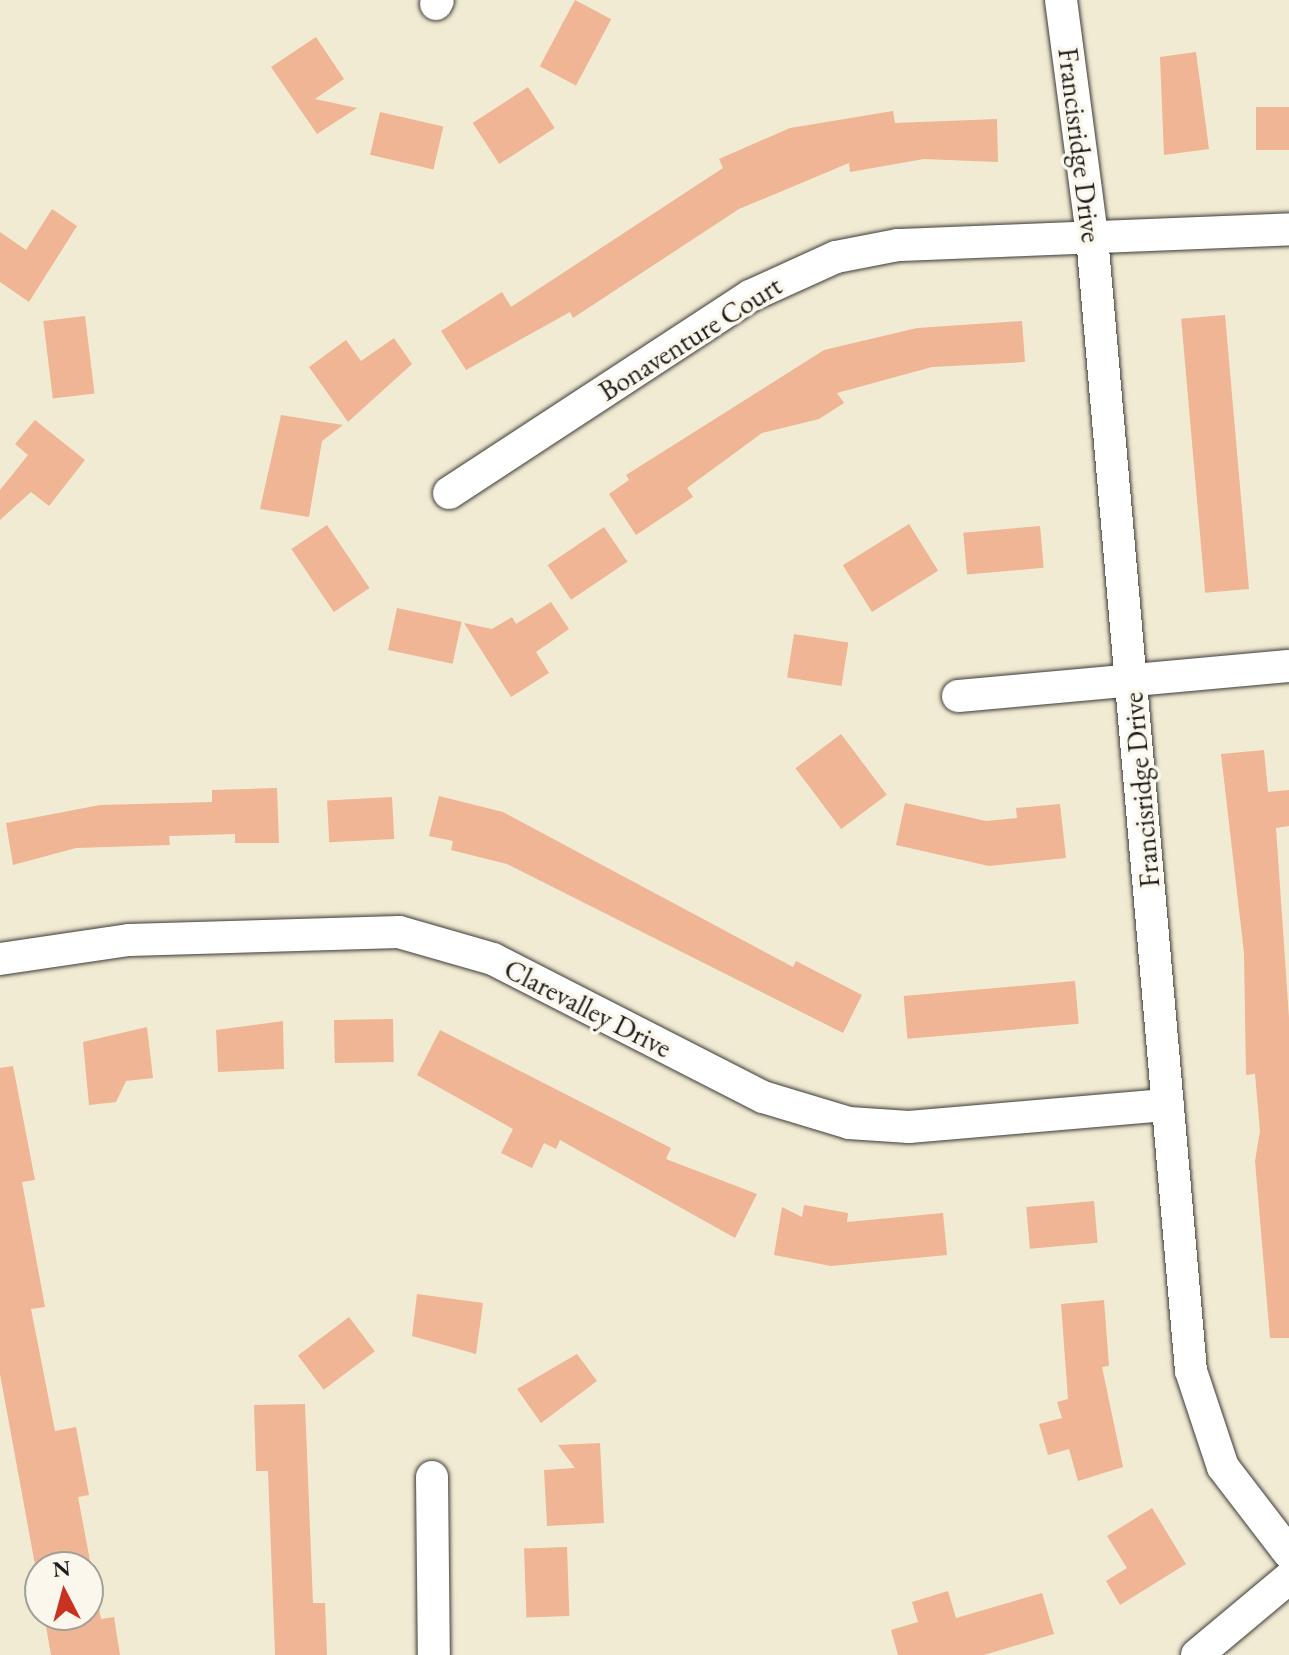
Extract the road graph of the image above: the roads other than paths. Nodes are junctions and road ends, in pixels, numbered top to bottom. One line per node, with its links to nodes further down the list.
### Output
1 (1061, 0): 3 (street, Francisridge Drive)
2 (1289, 229): 3 (street, Bonaventure Court)
3 (1092, 237): 4 (street, Bonaventure Court); 6 (street, Francisridge Drive)
4 (449, 493)
5 (1289, 666): 6 (street)
6 (1132, 680): 7 (street); 9 (street, Francisridge Drive)
7 (958, 696)
8 (0, 959): 9 (street, Clarevalley Drive)
9 (1168, 1105): 11 (street, Francisridge Drive)
10 (432, 1477): 13 (street)
11 (1289, 1553)
12 (1289, 1578): 14 (street)
13 (434, 1655)
14 (1197, 1655)

